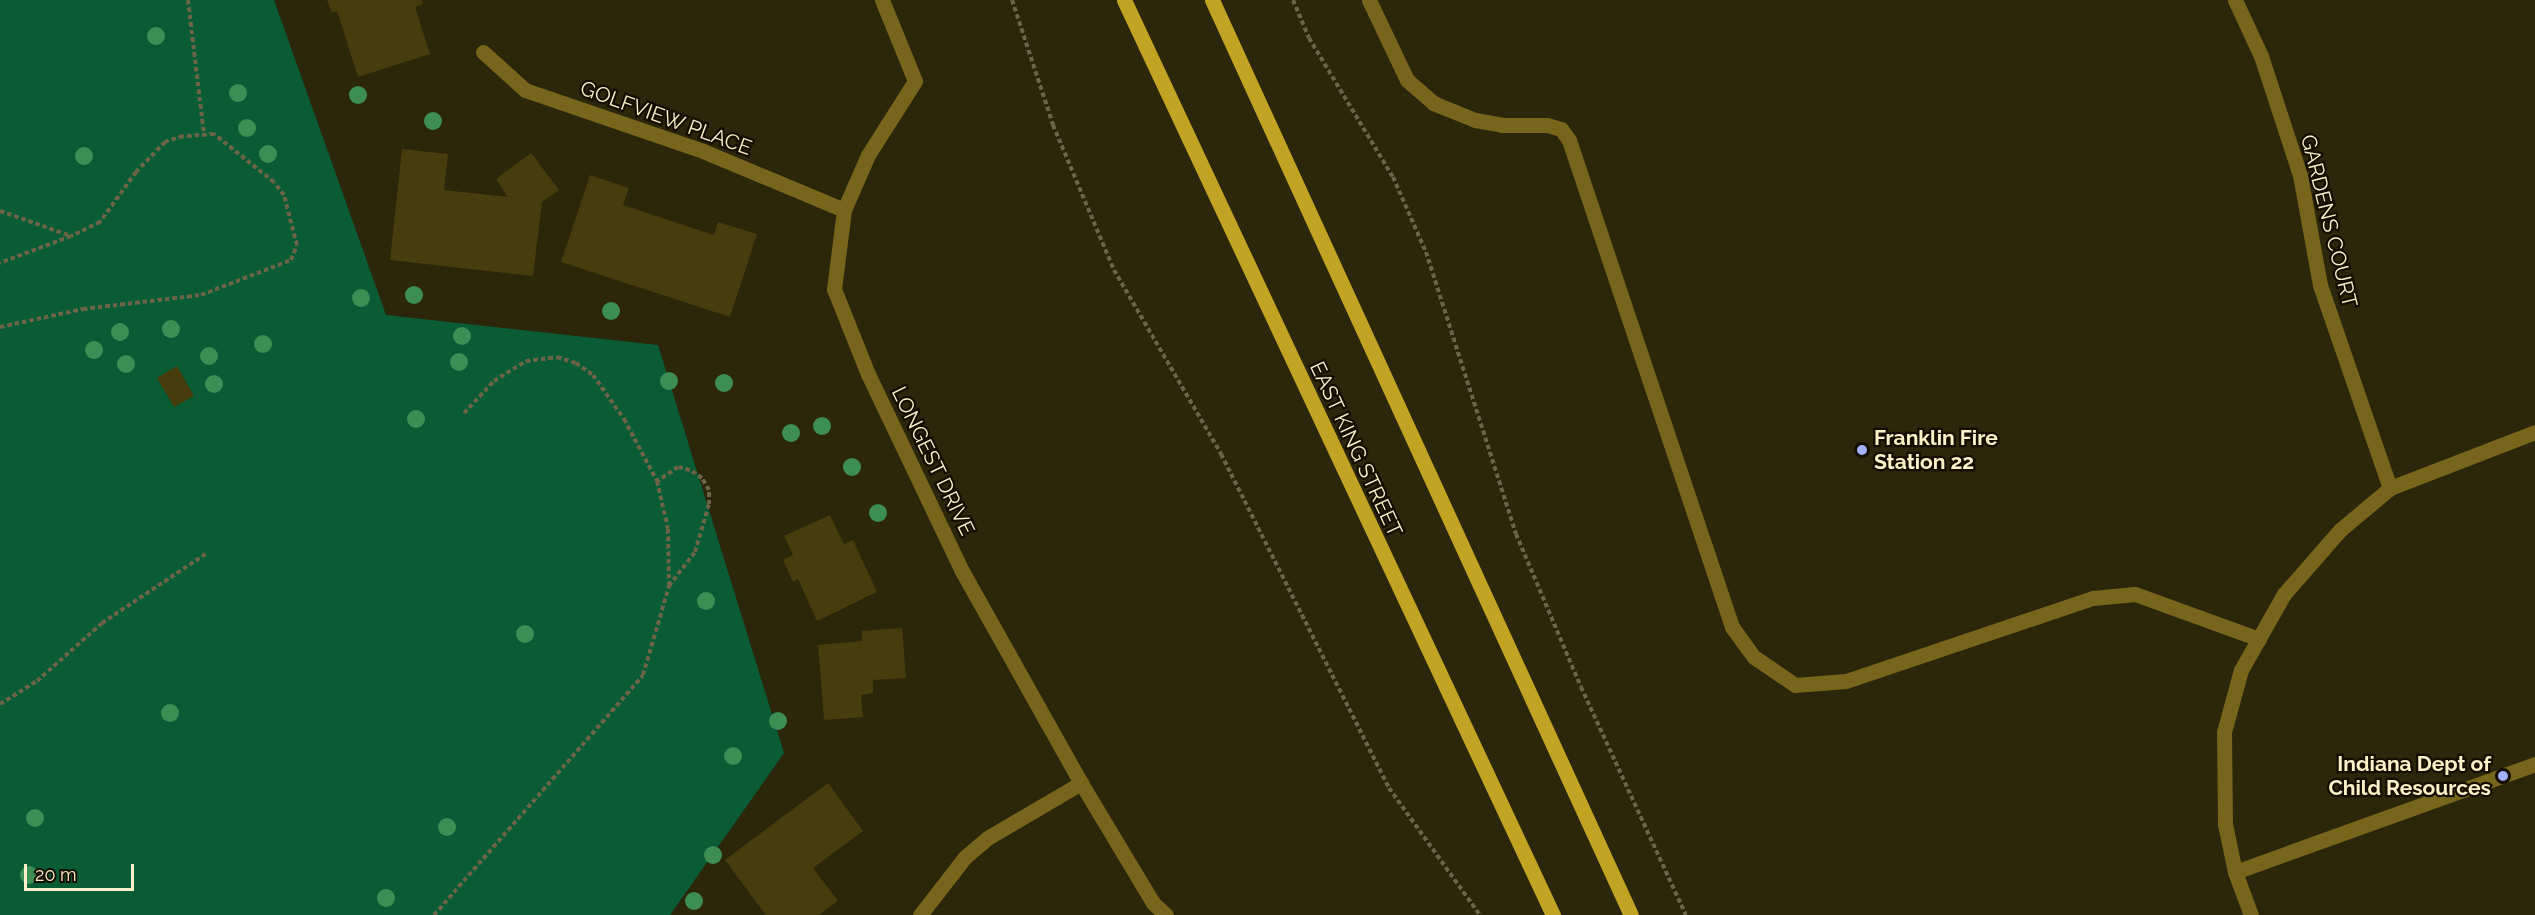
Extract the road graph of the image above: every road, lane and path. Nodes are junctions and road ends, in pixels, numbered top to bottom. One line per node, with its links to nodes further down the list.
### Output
1 (188, 0): 10 (path)
2 (882, 0): 11 (street, LONGEST DRIVE)
3 (1012, 0): 30 (path)
4 (1124, 0): 31 (main road, EAST KING STREET)
5 (1212, 0): 32 (main road)
6 (1293, 0): 33 (path)
7 (1369, 0): 22 (street)
8 (2235, 0): 19 (street, GARDENS COURT)
9 (483, 52): 11 (street, GOLFVIEW PLACE)
10 (204, 135): 13 (path); 15 (path)
11 (844, 210): 25 (street, LONGEST DRIVE)
12 (0, 212): 13 (path)
13 (71, 236): 14 (path)
14 (0, 263)
15 (0, 327)
16 (464, 413): 18 (path)
17 (2535, 432): 19 (street)
18 (657, 481): 21 (path); 21 (path)
19 (2390, 488): 22 (street)
20 (207, 554): 23 (path)
21 (669, 586): 27 (path)
22 (2259, 639): 26 (street)
23 (0, 704)
24 (2535, 764): 26 (street)
25 (1081, 783): 28 (street); 29 (street, LONGEST DRIVE)
26 (2235, 872): 34 (street)
27 (434, 915)
28 (920, 915)
29 (1166, 915)
30 (1480, 915)
31 (1553, 915)
32 (1631, 915)
33 (1686, 915)
34 (2251, 915)

